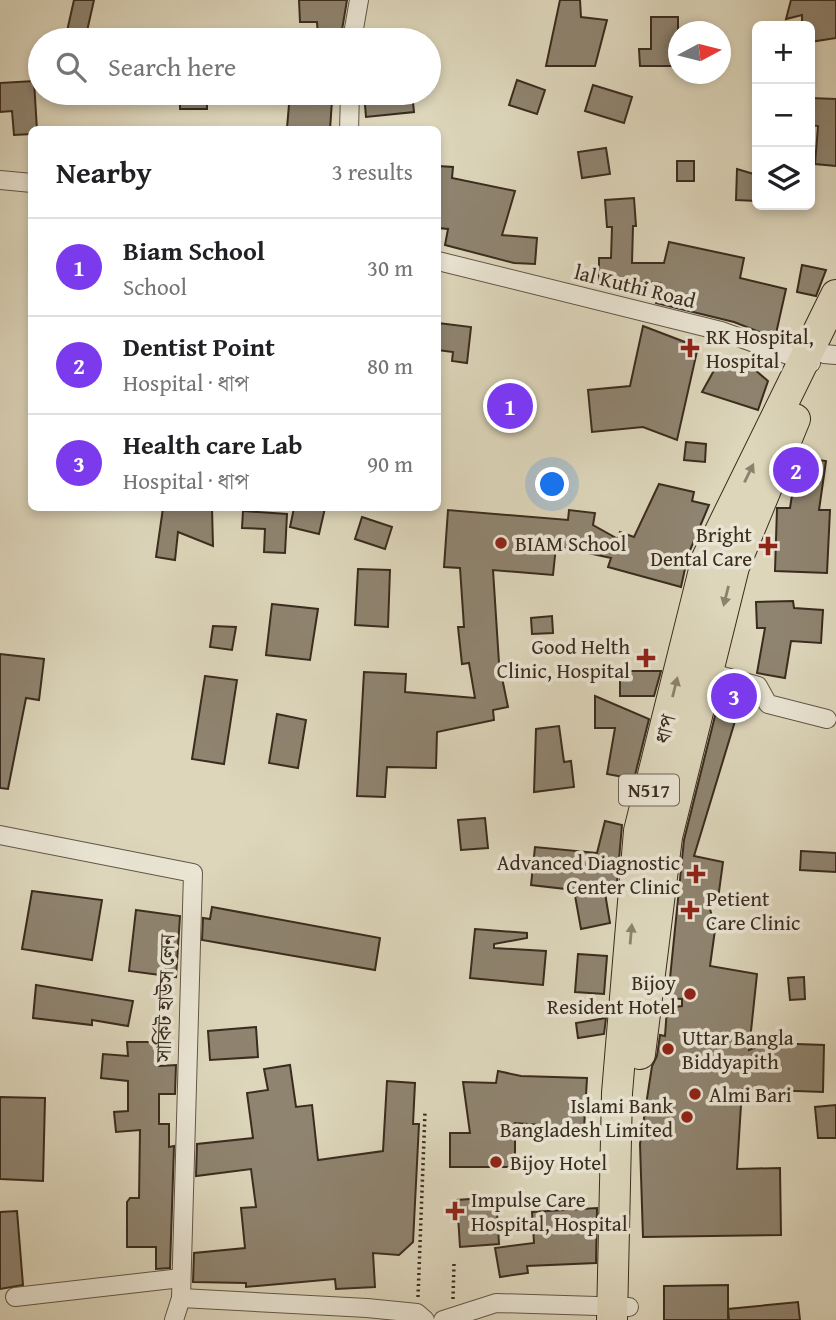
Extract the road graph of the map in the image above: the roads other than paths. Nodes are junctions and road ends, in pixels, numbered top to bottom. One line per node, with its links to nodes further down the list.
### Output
1 (359, 0): 2 (street)
2 (354, 28)
3 (350, 105): 4 (street)
4 (349, 126)
5 (0, 180): 6 (street)
6 (28, 183)
7 (441, 262): 9 (street, lal Kuthi Road)
8 (836, 295): 9 (highway, ধাপ / N517)
9 (823, 353): 10 (highway, ধাপ / N517, one-way to 10); 16 (highway, ধাপ / N517, one-way to 9)
10 (708, 671): 11 (street); 16 (highway, ধাপ / N517)
11 (827, 719)
12 (0, 835): 13 (street, সার্কিট হাউস লেন)
13 (181, 1278): 14 (street); 15 (street, সার্কিট হাউস লেন)
14 (15, 1297)
15 (181, 1298): 17 (street); 19 (street, সার্কিট হাউস লেন)
16 (621, 1313): 18 (street)
17 (421, 1317)
18 (447, 1318)
19 (174, 1320)

